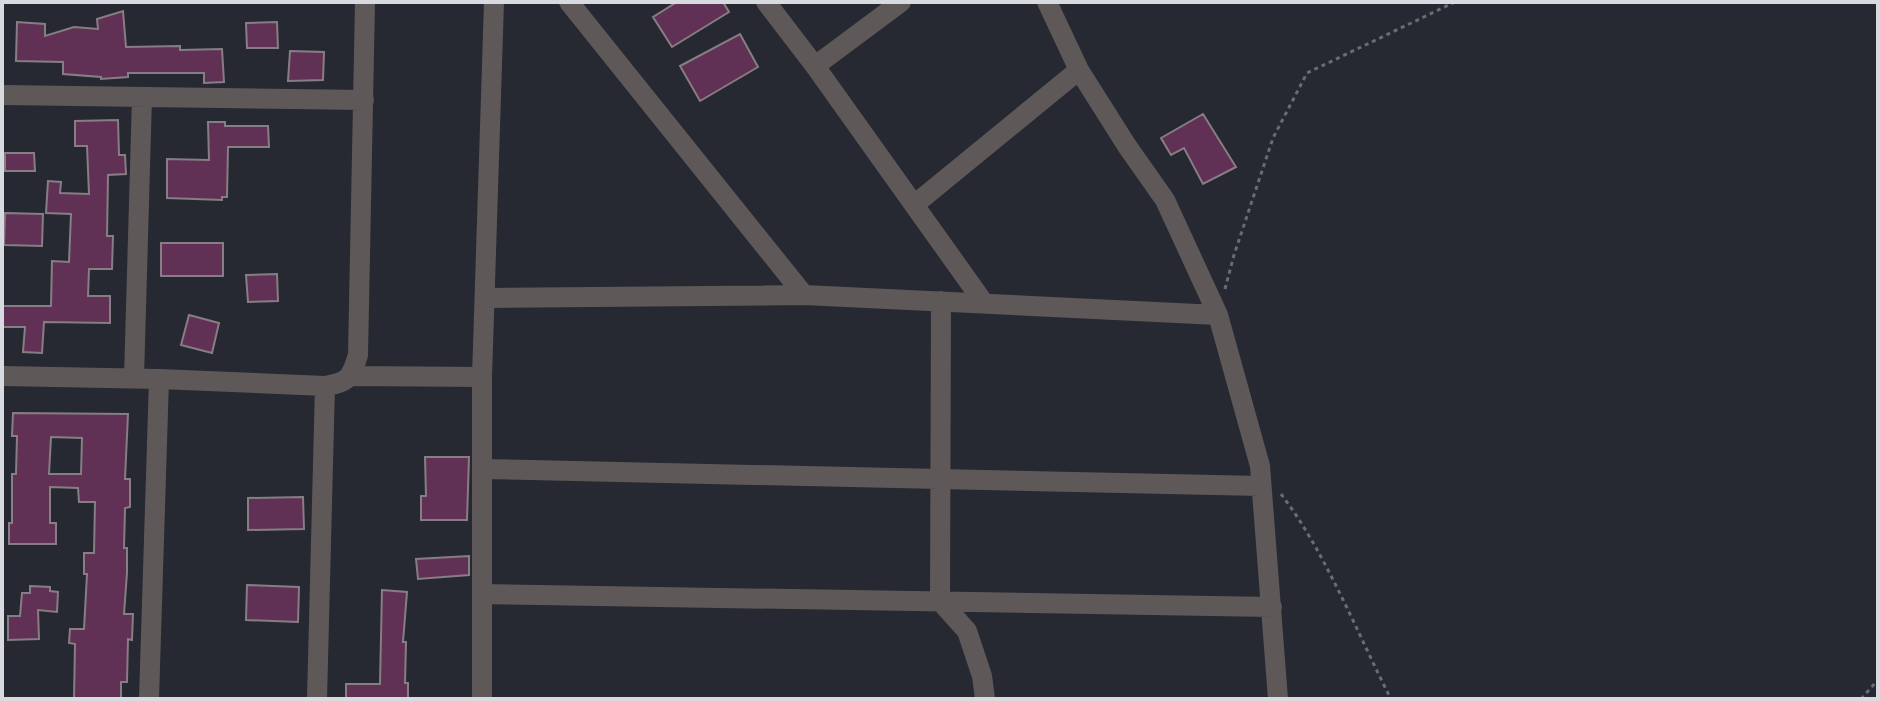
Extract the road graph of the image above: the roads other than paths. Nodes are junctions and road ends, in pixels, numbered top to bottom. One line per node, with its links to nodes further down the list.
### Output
1 (365, 2): 11 (street)
2 (494, 2): 14 (street)
3 (569, 2): 13 (street)
4 (766, 2): 7 (street)
5 (901, 2): 7 (street)
6 (1047, 2): 8 (street)
7 (815, 66): 12 (street)
8 (1079, 70): 12 (street); 17 (street)
9 (2, 95): 10 (street)
10 (142, 97): 11 (street); 21 (street)
11 (364, 100): 19 (street)
12 (914, 205): 16 (street)
13 (804, 295): 14 (street); 15 (street)
14 (485, 298): 20 (street)
15 (941, 301): 16 (street); 26 (street)
16 (984, 303): 17 (street)
17 (1218, 315): 25 (street)
18 (2, 376): 21 (street)
19 (352, 376): 20 (street); 23 (street)
20 (482, 377): 24 (street)
21 (134, 378): 22 (street)
22 (159, 379): 23 (street); 30 (street)
23 (325, 386): 31 (street)
24 (482, 469): 26 (street); 27 (street)
25 (1260, 476): 26 (street); 29 (street)
26 (938, 479): 28 (street)
27 (482, 594): 28 (street); 32 (street)
28 (940, 601): 29 (street); 33 (street)
29 (1272, 607): 34 (street)
30 (149, 699)
31 (317, 699)
32 (482, 699)
33 (985, 699)
34 (1278, 699)

